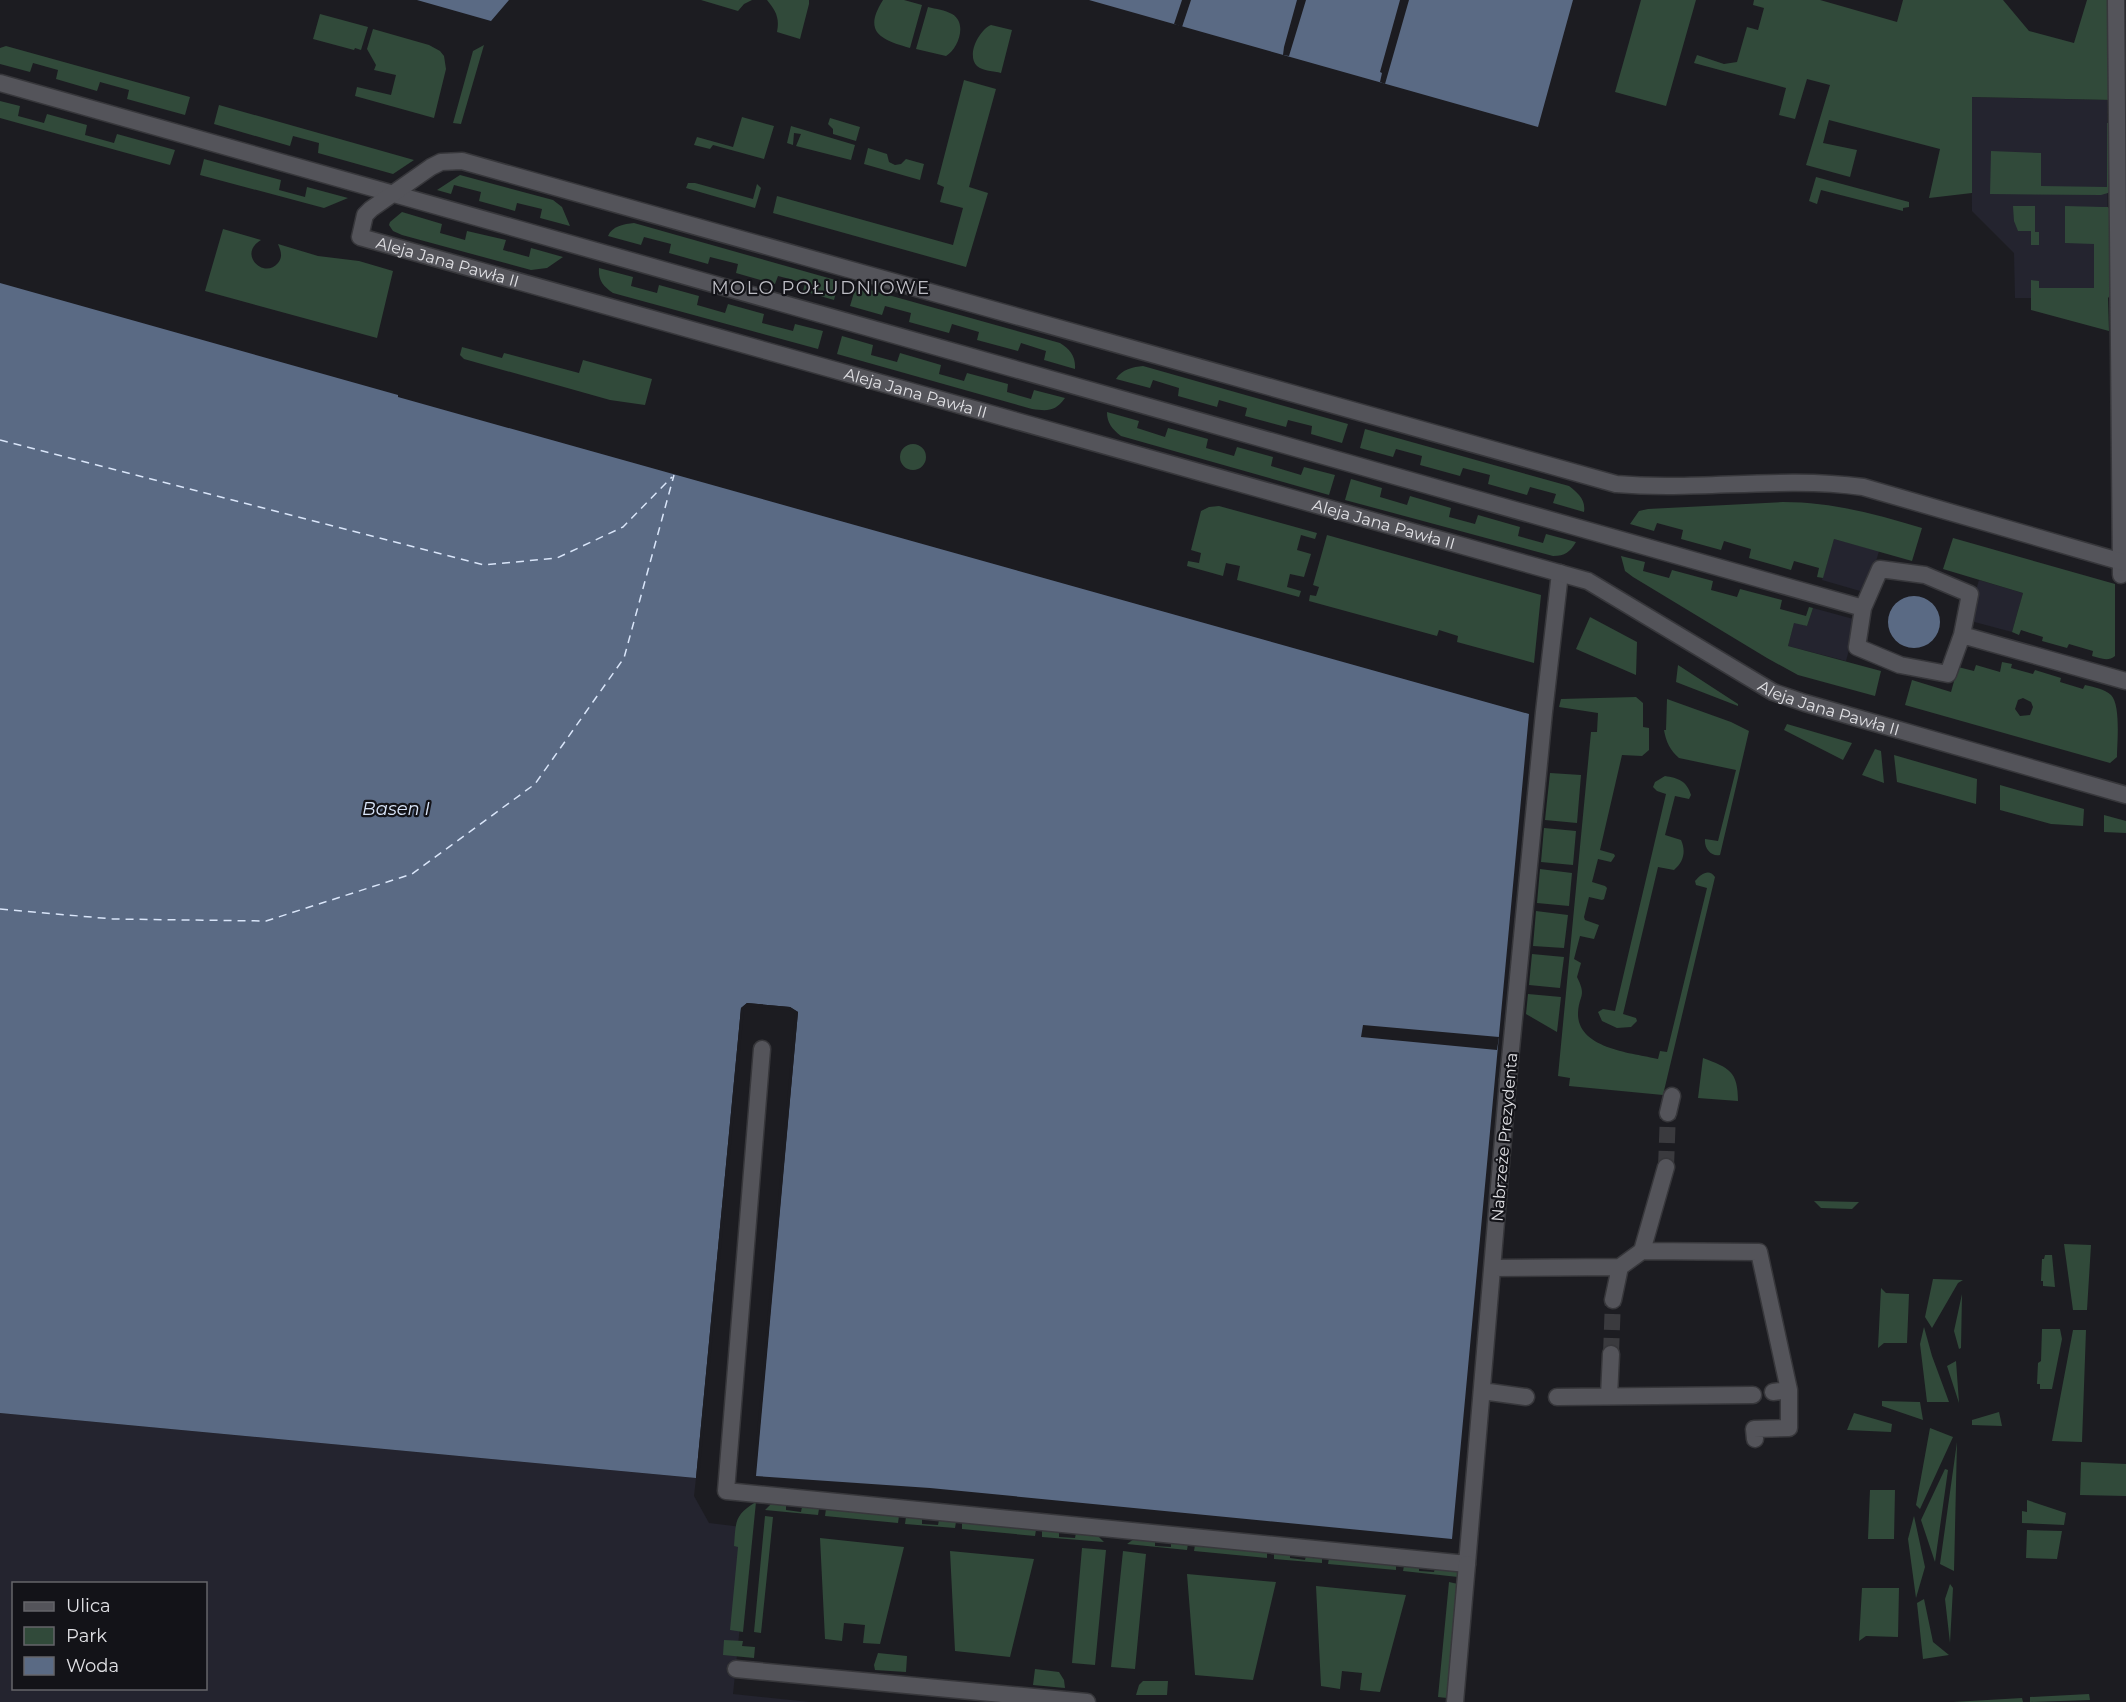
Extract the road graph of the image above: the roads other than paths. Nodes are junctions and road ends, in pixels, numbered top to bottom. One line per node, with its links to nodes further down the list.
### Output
1 (2116, 0): 4 (street)
2 (0, 83): 3 (street)
3 (394, 193): 4 (street, Aleja Jana Pawła II); 5 (street, Aleja Jana Pawła II); 6 (street)
4 (2122, 567)
5 (1560, 573): 9 (street, Aleja Jana Pawła II); 16 (street, Nabrzeże Prezydenta)
6 (1863, 608): 7 (street); 7 (street)
7 (1962, 635): 8 (street)
8 (2126, 681)
9 (2126, 795)
10 (762, 1049): 25 (street)
11 (1672, 1096): 12 (street)
12 (1668, 1113)
13 (1666, 1167): 14 (street)
14 (1642, 1251): 15 (street); 24 (street)
15 (1620, 1267): 16 (street); 17 (street)
16 (1492, 1268): 19 (street, Nabrzeże Prezydenta)
17 (1613, 1300)
18 (1611, 1354): 22 (street)
19 (1482, 1391): 23 (street); 25 (street, Nabrzeże Prezydenta)
20 (1753, 1395): 22 (street)
21 (1557, 1396): 22 (street)
22 (1609, 1396)
23 (1526, 1397)
24 (1755, 1439)
25 (1467, 1564): 28 (street, Nabrzeże Prezydenta)
26 (736, 1669): 27 (street)
27 (1087, 1702)
28 (1455, 1702)

